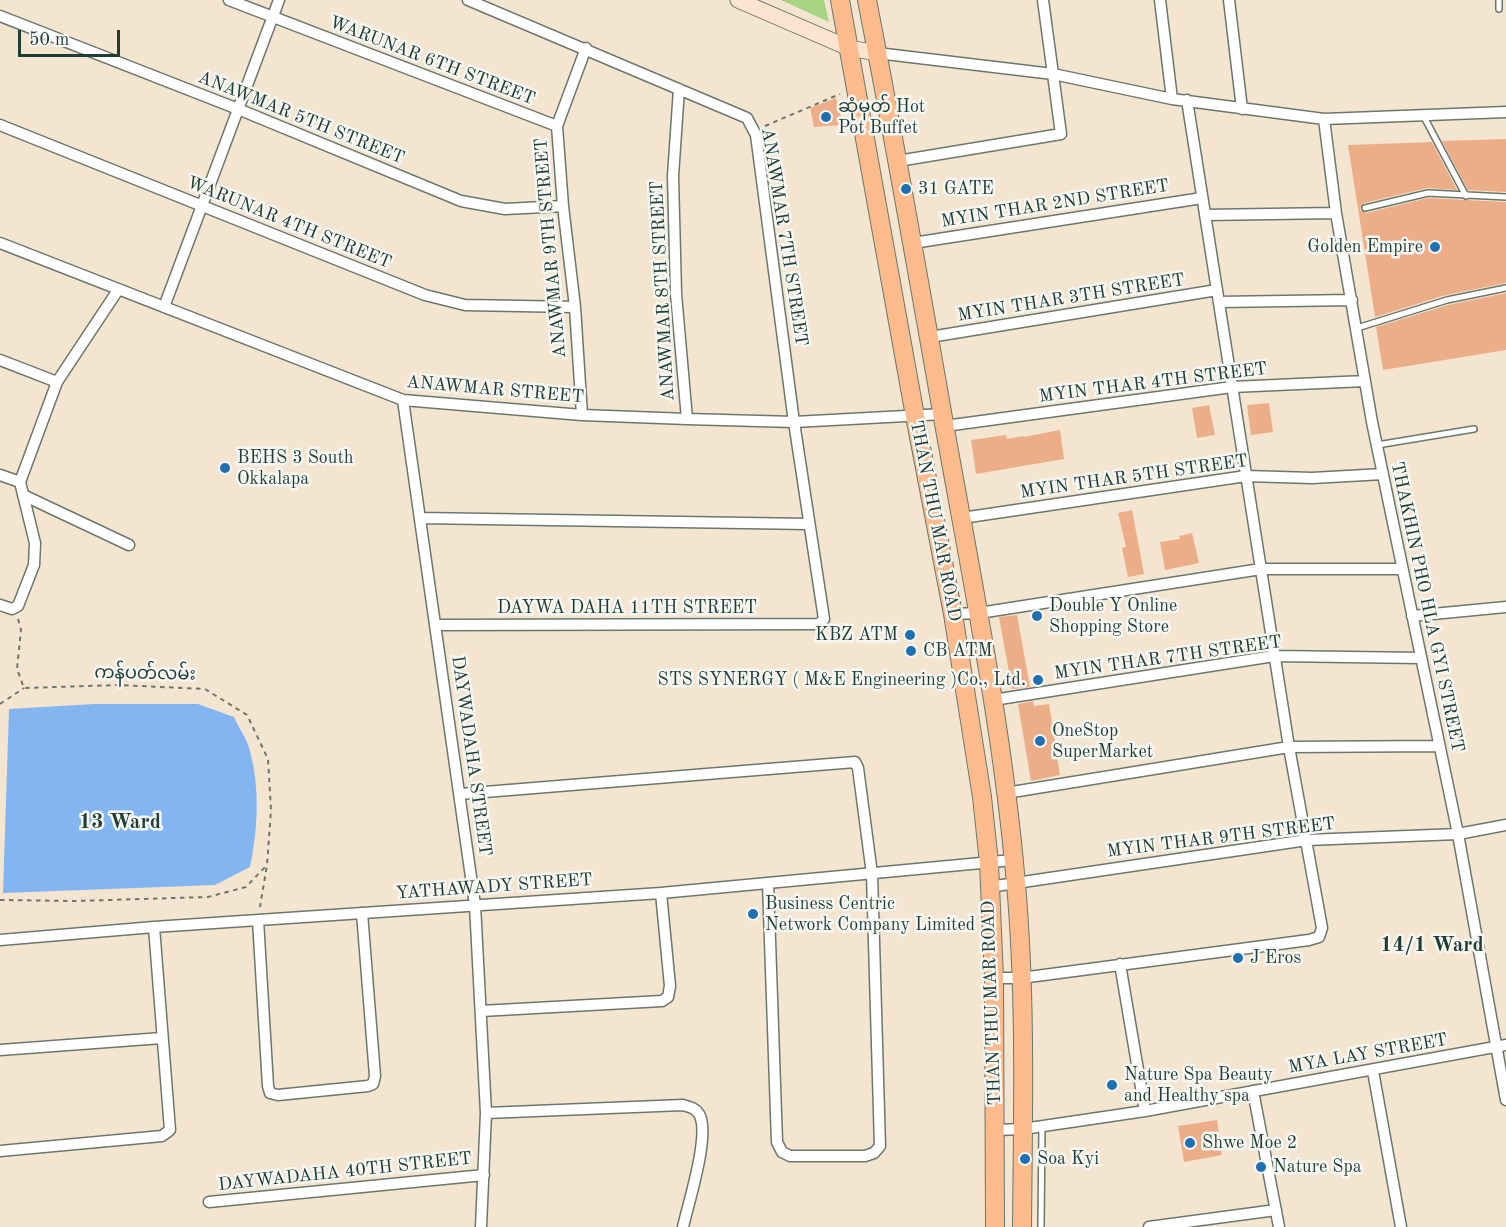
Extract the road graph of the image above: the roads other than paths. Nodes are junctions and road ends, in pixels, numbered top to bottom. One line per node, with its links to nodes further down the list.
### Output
1 (229, 0): 13 (street, WARUNAR 6TH STREET)
2 (279, 0): 13 (street)
3 (468, 0): 14 (street, ANAWMAR 7TH STREET)
4 (738, 0): 15 (main road)
5 (840, 0): 15 (main road, THAN THU MAR ROAD)
6 (867, 0): 16 (main road, THAN THU MAR ROAD)
7 (1043, 0): 17 (street)
8 (1160, 0): 19 (street)
9 (1229, 0): 22 (street)
10 (1499, 0): 11 (lane)
11 (1498, 9)
12 (0, 16): 21 (street, ANAWMAR 5TH STREET)
13 (272, 18): 21 (street); 27 (street, WARUNAR 6TH STREET)
14 (586, 48): 18 (street, ANAWMAR 7TH STREET); 27 (street, ANAWMAR 9TH STREET)
15 (849, 48): 16 (main road); 39 (main road, THAN THU MAR ROAD)
16 (877, 53): 17 (street); 28 (main road, THAN THU MAR ROAD)
17 (1053, 74): 19 (street); 28 (street)
18 (680, 89): 56 (street, ANAWMAR 8TH STREET); 58 (street, ANAWMAR 7TH STREET)
19 (1172, 99): 20 (street)
20 (1187, 100): 22 (street); 31 (street)
21 (238, 109): 32 (street, ANAWMAR 5TH STREET); 33 (street)
22 (1242, 109): 25 (street)
23 (1506, 112): 24 (street)
24 (1423, 116): 25 (street); 29 (lane)
25 (1323, 119): 35 (street, THAKHIN PHO HLA GYI STREET)
26 (0, 125): 33 (street, WARUNAR 4TH STREET)
27 (557, 126): 32 (street, ANAWMAR 9TH STREET)
28 (898, 161): 38 (main road, THAN THU MAR ROAD)
29 (1466, 196): 30 (lane); 34 (lane)
30 (1506, 197)
31 (1202, 198): 36 (street); 38 (street, MYIN THAR 2ND STREET)
32 (562, 206): 46 (street, ANAWMAR 9TH STREET)
33 (202, 207): 45 (street); 46 (street, WARUNAR 4TH STREET)
34 (1365, 208)
35 (1336, 213): 36 (street); 43 (street, THAKHIN PHO HLA GYI STREET)
36 (1205, 216): 42 (street)
37 (0, 243): 41 (street, ANAWMAR STREET)
38 (914, 249): 39 (main road); 48 (main road, THAN THU MAR ROAD)
39 (886, 257): 55 (main road, THAN THU MAR ROAD)
40 (1506, 288): 47 (lane)
41 (118, 290): 45 (street, ANAWMAR STREET); 51 (street)
42 (1217, 290): 44 (street); 48 (street, MYIN THAR 3TH STREET)
43 (1352, 300): 44 (street); 47 (street, THAKHIN PHO HLA GYI STREET)
44 (1219, 303): 52 (street)
45 (164, 307): 53 (street, ANAWMAR STREET)
46 (575, 307): 54 (street, ANAWMAR 9TH STREET)
47 (1357, 328): 50 (street, THAKHIN PHO HLA GYI STREET)
48 (930, 337): 57 (main road, THAN THU MAR ROAD)
49 (0, 360): 51 (street)
50 (1365, 381): 52 (street, MYIN THAR 4TH STREET); 60 (street, THAKHIN PHO HLA GYI STREET)
51 (57, 382): 64 (street)
52 (1232, 387): 57 (street, MYIN THAR 4TH STREET); 63 (street)
53 (403, 400): 54 (street, ANAWMAR STREET); 66 (street, DAYWADAHA STREET)
54 (582, 415): 56 (street, ANAWMAR STREET)
55 (915, 416): 57 (street, ANAWMAR STREET); 58 (street, ANAWMAR STREET); 75 (main road, THAN THU MAR ROAD)
56 (687, 419): 58 (street, ANAWMAR STREET)
57 (944, 420): 67 (main road, THAN THU MAR ROAD)
58 (794, 422): 68 (street, ANAWMAR 7TH STREET)
59 (1474, 429): 60 (lane)
60 (1377, 445): 61 (street, THAKHIN PHO HLA GYI STREET)
61 (1383, 474): 63 (street, MYIN THAR 5TH STREET); 70 (street, THAKHIN PHO HLA GYI STREET)
62 (0, 475): 64 (street)
63 (1246, 477): 67 (street, MYIN THAR 5TH STREET); 71 (street)
64 (20, 483): 65 (street)
65 (23, 495): 69 (street); 72 (street)
66 (420, 518): 68 (street); 78 (street, DAYWADAHA STREET)
67 (962, 518): 74 (main road, THAN THU MAR ROAD)
68 (809, 524): 77 (street, ANAWMAR 7TH STREET)
69 (129, 545)
70 (1402, 568): 71 (street); 76 (street, THAKHIN PHO HLA GYI STREET)
71 (1261, 569): 74 (street); 79 (street)
72 (0, 605)
73 (1506, 607): 76 (street)
74 (979, 613): 75 (street); 81 (main road, THAN THU MAR ROAD)
75 (953, 614): 90 (main road, THAN THU MAR ROAD)
76 (1412, 616): 80 (street, THAKHIN PHO HLA GYI STREET)
77 (819, 624): 78 (street, DAYWA DAHA 11TH STREET)
78 (436, 626): 85 (street, DAYWADAHA STREET)
79 (1274, 656): 80 (street, MYIN THAR 7TH STREET); 81 (street, MYIN THAR 7TH STREET); 83 (street)
80 (1421, 658): 82 (street, THAKHIN PHO HLA GYI STREET)
81 (993, 700): 84 (main road, THAN THU MAR ROAD)
82 (1439, 746): 83 (street); 87 (street, THAKHIN PHO HLA GYI STREET)
83 (1289, 747): 84 (street); 88 (street)
84 (1006, 793): 89 (main road, THAN THU MAR ROAD)
85 (460, 794): 91 (street); 96 (street, DAYWADAHA STREET)
86 (1506, 825): 87 (street, MYIN THAR 9TH STREET)
87 (1458, 834): 88 (street, MYIN THAR 9TH STREET); 106 (street, THAKHIN PHO HLA GYI STREET)
88 (1307, 840): 93 (street, MYIN THAR 9TH STREET); 101 (street)
89 (1013, 860): 90 (street, YATHAWADY STREET); 93 (main road, THAN THU MAR ROAD)
90 (989, 863): 91 (street, YATHAWADY STREET); 94 (main road, THAN THU MAR ROAD)
91 (872, 874): 92 (street, YATHAWADY STREET); 92 (street)
92 (768, 883): 95 (street, YATHAWADY STREET)
93 (1016, 884): 94 (street, MYIN THAR 9TH STREET); 103 (main road, THAN THU MAR ROAD)
94 (989, 886): 102 (main road, THAN THU MAR ROAD)
95 (661, 892): 96 (street, YATHAWADY STREET); 104 (street)
96 (476, 905): 97 (street, YATHAWADY STREET); 104 (street, DAYWADAHA STREET)
97 (362, 913): 98 (street, YATHAWADY STREET); 98 (street)
98 (258, 920): 99 (street, YATHAWADY STREET)
99 (154, 927): 100 (street, YATHAWADY STREET); 105 (street)
100 (0, 940)
101 (1120, 964): 103 (street); 111 (street)
102 (994, 978): 103 (street); 115 (main road, THAN THU MAR ROAD)
103 (1021, 978): 114 (main road, THAN THU MAR ROAD)
104 (481, 1011): 112 (street, DAYWADAHA STREET)
105 (162, 1038): 107 (street); 116 (street)
106 (1502, 1046): 108 (street, MYA LAY STREET); 110 (street, THAKHIN PHO HLA GYI STREET)
107 (0, 1050)
108 (1373, 1071): 109 (street, MYA LAY STREET); 128 (street)
109 (1252, 1092): 111 (street, MYA LAY STREET); 119 (street)
110 (1506, 1100)
111 (1145, 1111): 113 (street, MYA LAY STREET)
112 (486, 1113): 117 (street, DAYWADAHA STREET); 122 (street)
113 (1042, 1126): 114 (street, MYA LAY STREET); 125 (lane)
114 (1023, 1129): 115 (street, MYA LAY STREET); 124 (main road, THAN THU MAR ROAD)
115 (996, 1130): 123 (main road, THAN THU MAR ROAD)
116 (0, 1151)
117 (484, 1175): 118 (street, DAYWADAHA 40TH STREET); 121 (street, DAYWADAHA STREET)
118 (209, 1202)
119 (1276, 1209): 120 (street); 127 (street)
120 (1183, 1224): 126 (street)
121 (481, 1227)
122 (683, 1227)
123 (995, 1227)
124 (1022, 1227)
125 (1041, 1227)
126 (1149, 1227)
127 (1279, 1227)
128 (1401, 1227)

